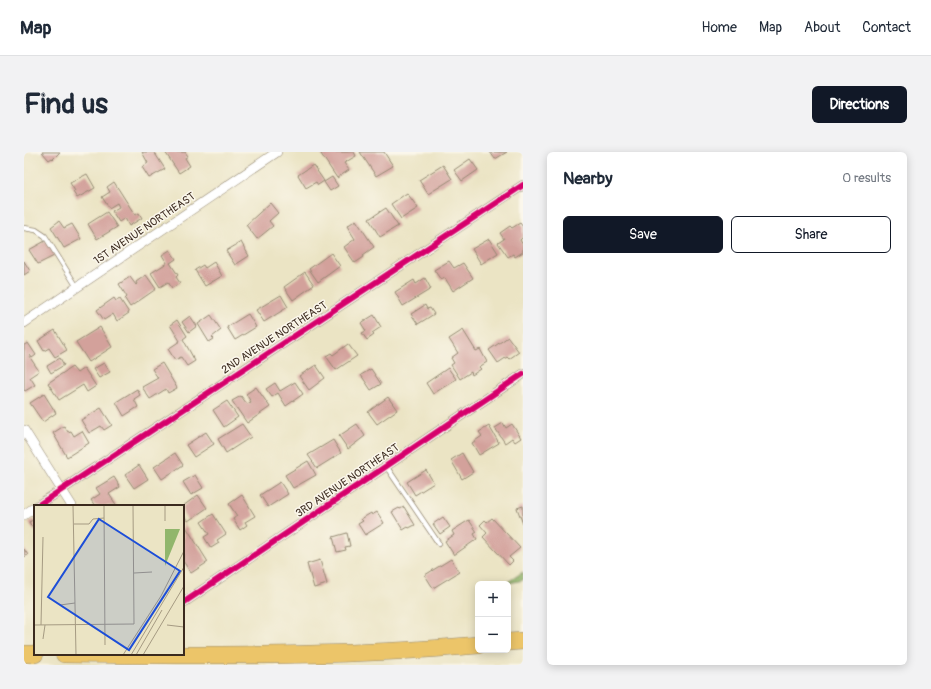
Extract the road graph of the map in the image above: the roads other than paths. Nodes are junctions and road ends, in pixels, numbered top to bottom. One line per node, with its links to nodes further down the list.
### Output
1 (277, 152): 4 (street, 1ST AVENUE NORTHEAST)
2 (523, 185): 9 (street, 2ND AVENUE NORTHEAST)
3 (24, 228): 4 (lane)
4 (77, 287): 5 (street, 1ST AVENUE NORTHEAST)
5 (24, 323)
6 (523, 374): 8 (street, 3RD AVENUE NORTHEAST)
7 (24, 430): 9 (street)
8 (386, 466): 14 (lane); 15 (street, 3RD AVENUE NORTHEAST)
9 (61, 490): 10 (street, 2ND AVENUE NORTHEAST); 11 (street)
10 (39, 505)
11 (71, 505)
12 (34, 508): 13 (street, 2ND AVENUE NORTHEAST)
13 (24, 514)
14 (438, 544)
15 (184, 602)
16 (523, 641): 17 (highway)
17 (511, 642)
18 (475, 645): 19 (highway)
19 (184, 654)

